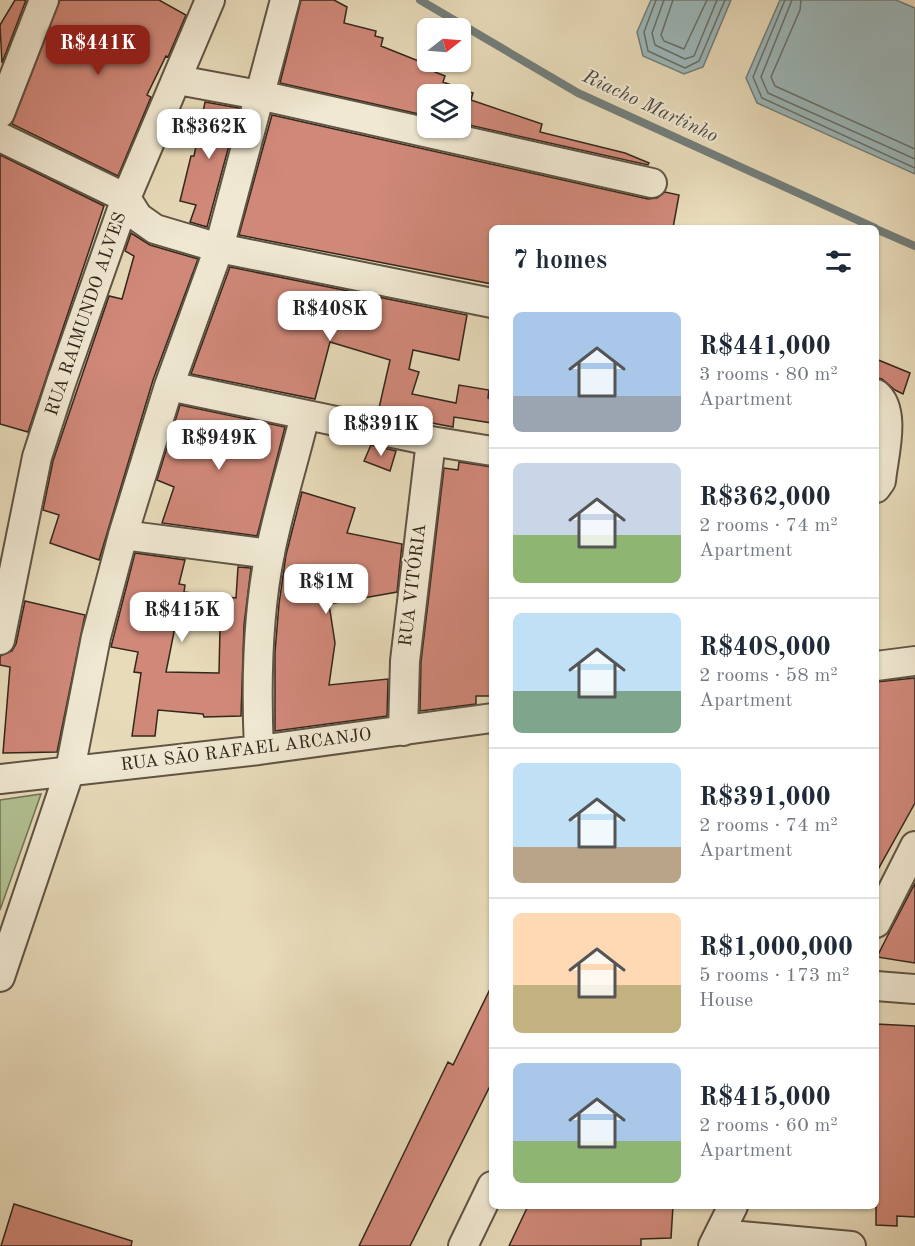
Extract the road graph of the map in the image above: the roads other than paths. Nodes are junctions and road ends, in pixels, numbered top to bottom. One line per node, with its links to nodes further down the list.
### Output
1 (44, 0): 6 (street)
2 (210, 0): 4 (street, RUA RAIMUNDO ALVES)
3 (285, 0): 5 (street)
4 (178, 81): 5 (street); 9 (street, RUA RAIMUNDO ALVES)
5 (259, 95): 8 (street); 10 (street)
6 (0, 113)
7 (0, 137): 9 (street)
8 (652, 183)
9 (126, 198): 10 (street); 20 (street, RUA RAIMUNDO ALVES)
10 (219, 248): 11 (street); 12 (street)
11 (489, 302)
12 (169, 386): 14 (street); 18 (street)
13 (879, 397): 17 (street)
14 (305, 415): 15 (street); 19 (street)
15 (431, 441): 16 (street); 24 (street, RUA VITÓRIA)
16 (489, 451)
17 (879, 484)
18 (123, 535): 19 (street); 26 (street)
19 (270, 554): 25 (street)
20 (0, 640)
21 (915, 661): 22 (street)
22 (879, 666)
23 (489, 718): 24 (street, RUA SÃO RAFAEL ARCANJO)
24 (403, 730): 25 (street, RUA SÃO RAFAEL ARCANJO)
25 (260, 750): 26 (street, RUA SÃO RAFAEL ARCANJO)
26 (70, 770): 27 (street, RUA SÃO RAFAEL ARCANJO); 30 (street)
27 (0, 778)
28 (915, 846): 29 (street)
29 (879, 917)
30 (0, 977)
31 (879, 986): 32 (street)
32 (915, 989)
33 (489, 1192): 36 (street)
34 (732, 1209): 35 (street)
35 (716, 1240): 37 (street)
36 (464, 1246)
37 (851, 1246)

